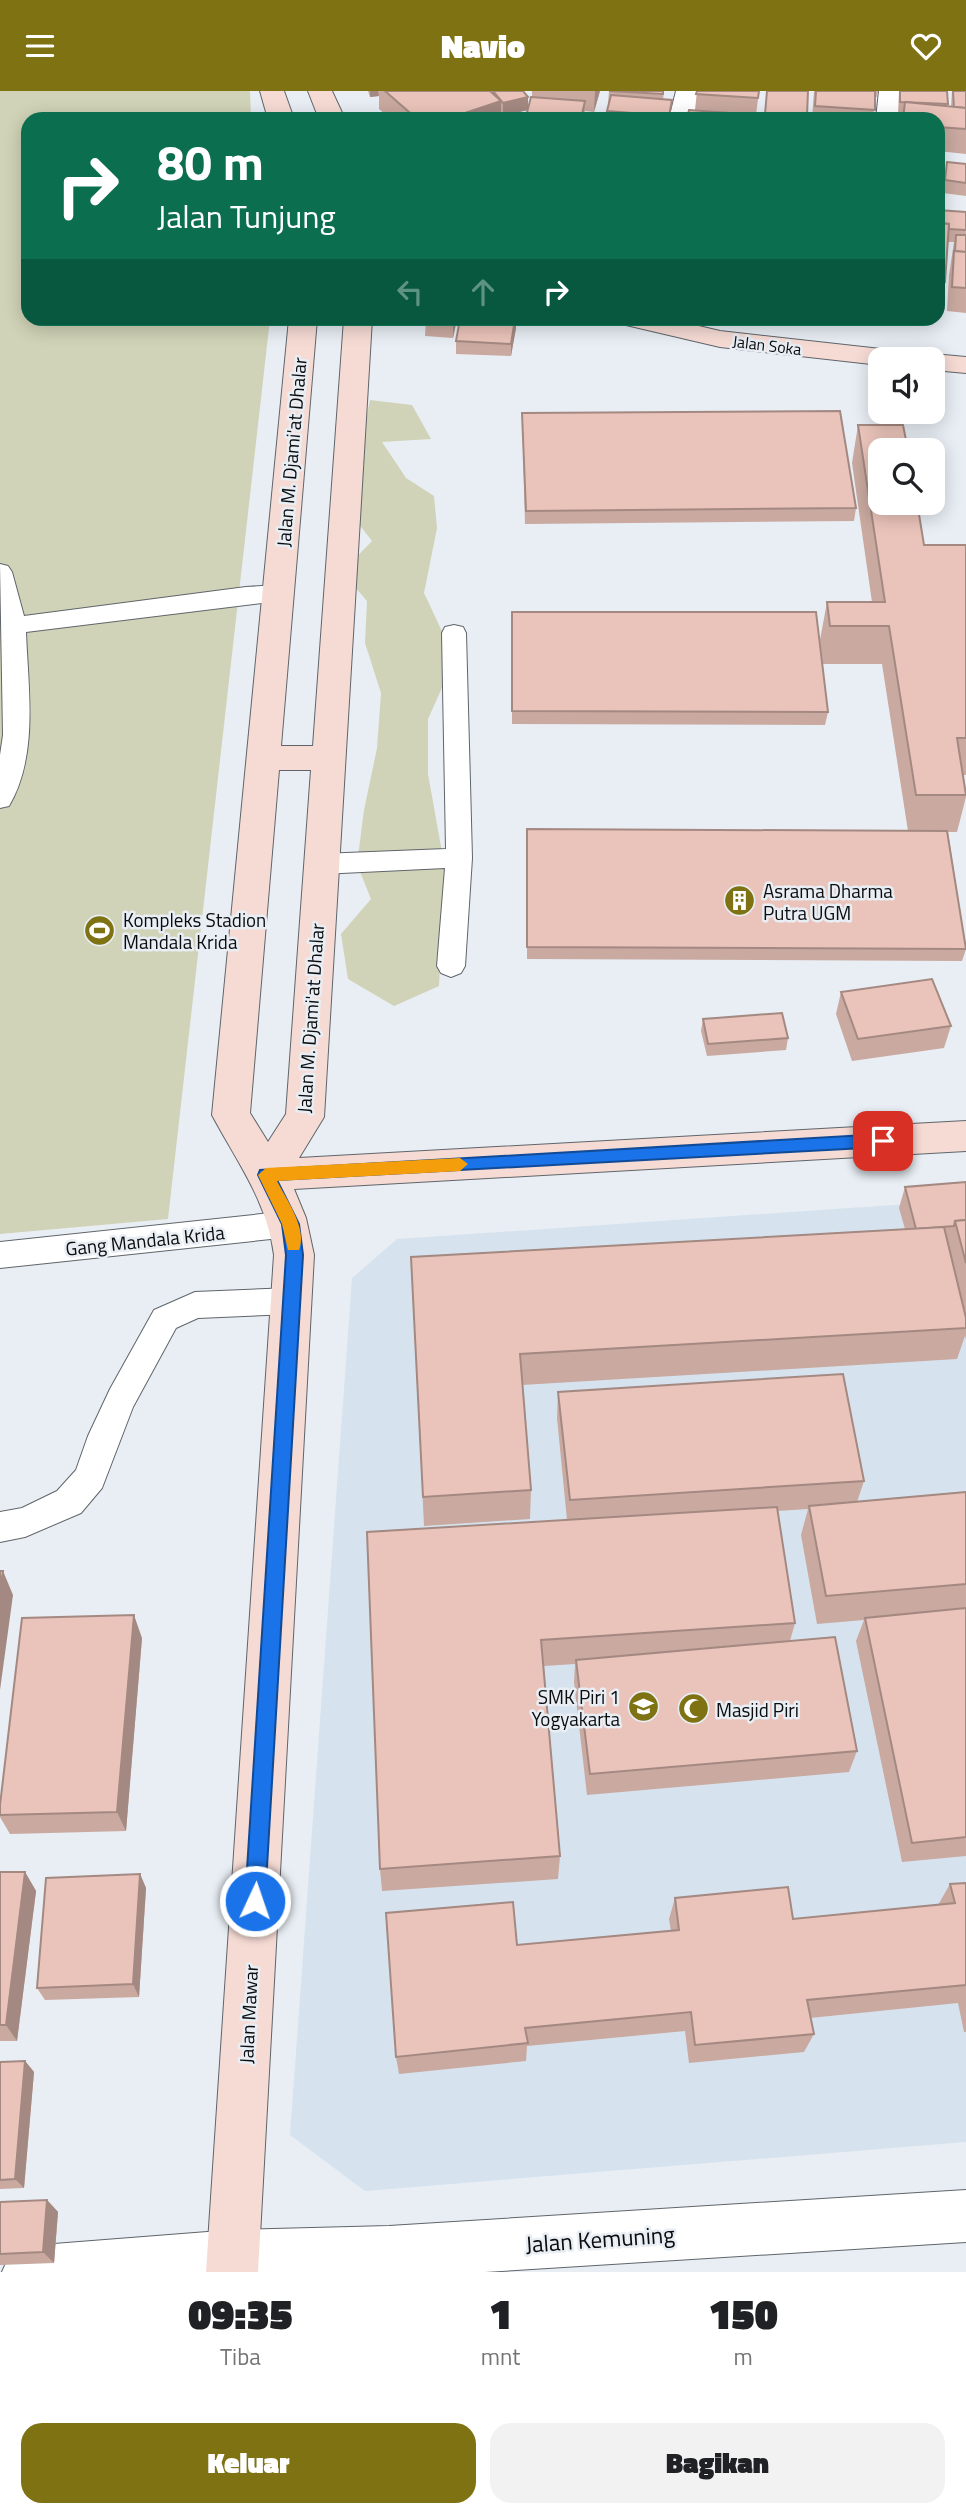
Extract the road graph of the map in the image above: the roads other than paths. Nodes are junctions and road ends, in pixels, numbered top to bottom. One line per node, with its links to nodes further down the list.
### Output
1 (272, 91): 5 (street)
2 (320, 91): 6 (street)
3 (688, 91): 7 (street)
4 (891, 91): 8 (street)
5 (279, 112)
6 (329, 112)
7 (684, 112)
8 (890, 112)
9 (305, 326): 15 (street, Jalan M. Djami'at Dhalar)
10 (355, 326): 15 (street, Jalan M. Djami'at Dhalar)
11 (665, 326): 12 (street, Jalan Soka)
12 (868, 355)
13 (945, 363): 14 (street)
14 (966, 365)
15 (325, 394): 16 (street, Jalan M. Djami'at Dhalar); 16 (street, Jalan M. Djami'at Dhalar)
16 (312, 554): 18 (street, Jalan M. Djami'at Dhalar); 22 (street, Jalan M. Djami'at Dhalar)
17 (0, 572): 19 (lane)
18 (278, 593): 19 (lane); 21 (street, Jalan M. Djami'at Dhalar)
19 (14, 625): 23 (lane)
20 (454, 633): 24 (lane)
21 (263, 758): 22 (street); 28 (street, Jalan M. Djami'at Dhalar)
22 (328, 758): 25 (street, Jalan M. Djami'at Dhalar)
23 (0, 799)
24 (459, 858): 25 (lane); 26 (lane)
25 (321, 864): 28 (street, Jalan M. Djami'at Dhalar)
26 (452, 966)
27 (966, 1136): 28 (street)
28 (266, 1175): 29 (street, Jalan Mawar)
29 (290, 1224): 30 (lane, Gang Mandala Krida); 31 (street, Jalan Mawar)
30 (0, 1255)
31 (291, 1301): 32 (lane); 34 (street, Jalan Mawar)
32 (0, 1527)
33 (966, 2216): 34 (street, Jalan Kemuning)
34 (232, 2264): 35 (street, Jalan Kemuning)
35 (28, 2272)

